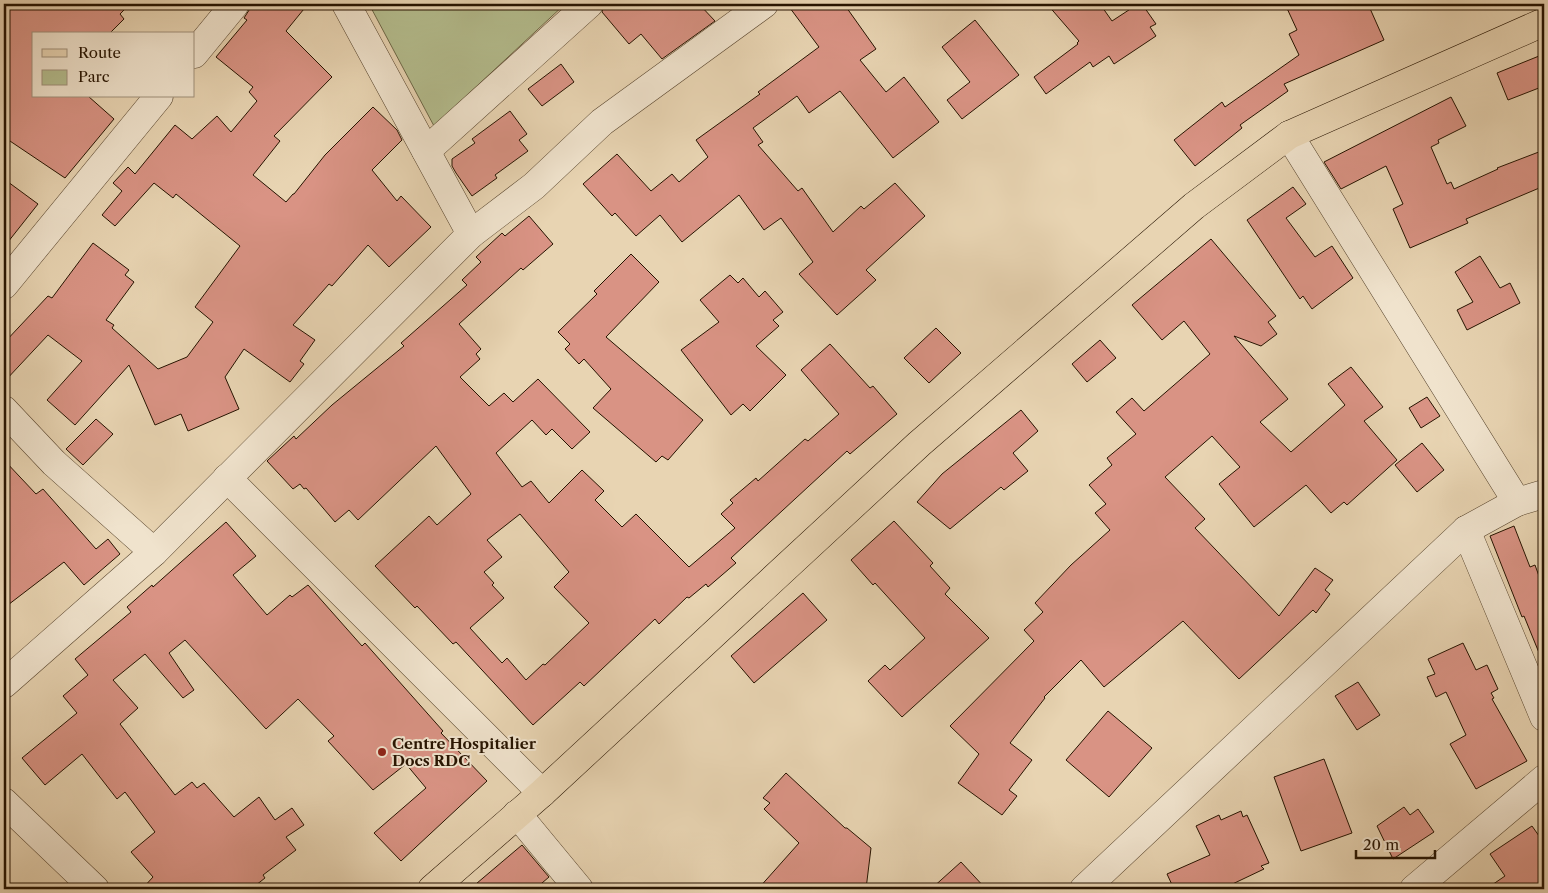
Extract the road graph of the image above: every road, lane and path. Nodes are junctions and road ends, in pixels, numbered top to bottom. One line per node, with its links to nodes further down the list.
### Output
1 (235, 4): 6 (street)
2 (346, 4): 9 (street)
3 (589, 4): 9 (street)
4 (764, 4): 10 (street)
5 (1544, 22): 8 (main road)
6 (195, 53)
7 (157, 98): 11 (street)
8 (1289, 136): 15 (street); 21 (main road)
9 (426, 151): 10 (street)
10 (471, 234): 13 (street)
11 (4, 285)
12 (4, 410): 17 (street)
13 (227, 478): 17 (street); 21 (street)
14 (1544, 494): 15 (street)
15 (1518, 502): 16 (street)
16 (1466, 530): 19 (street); 27 (street)
17 (154, 552): 18 (street)
18 (4, 684)
19 (1544, 717)
20 (1544, 779): 28 (street)
21 (542, 793): 23 (main road)
22 (4, 802): 24 (street)
23 (517, 814): 25 (main road); 26 (street)
24 (95, 889)
25 (432, 889)
26 (579, 889)
27 (1084, 889)
28 (1414, 889)

